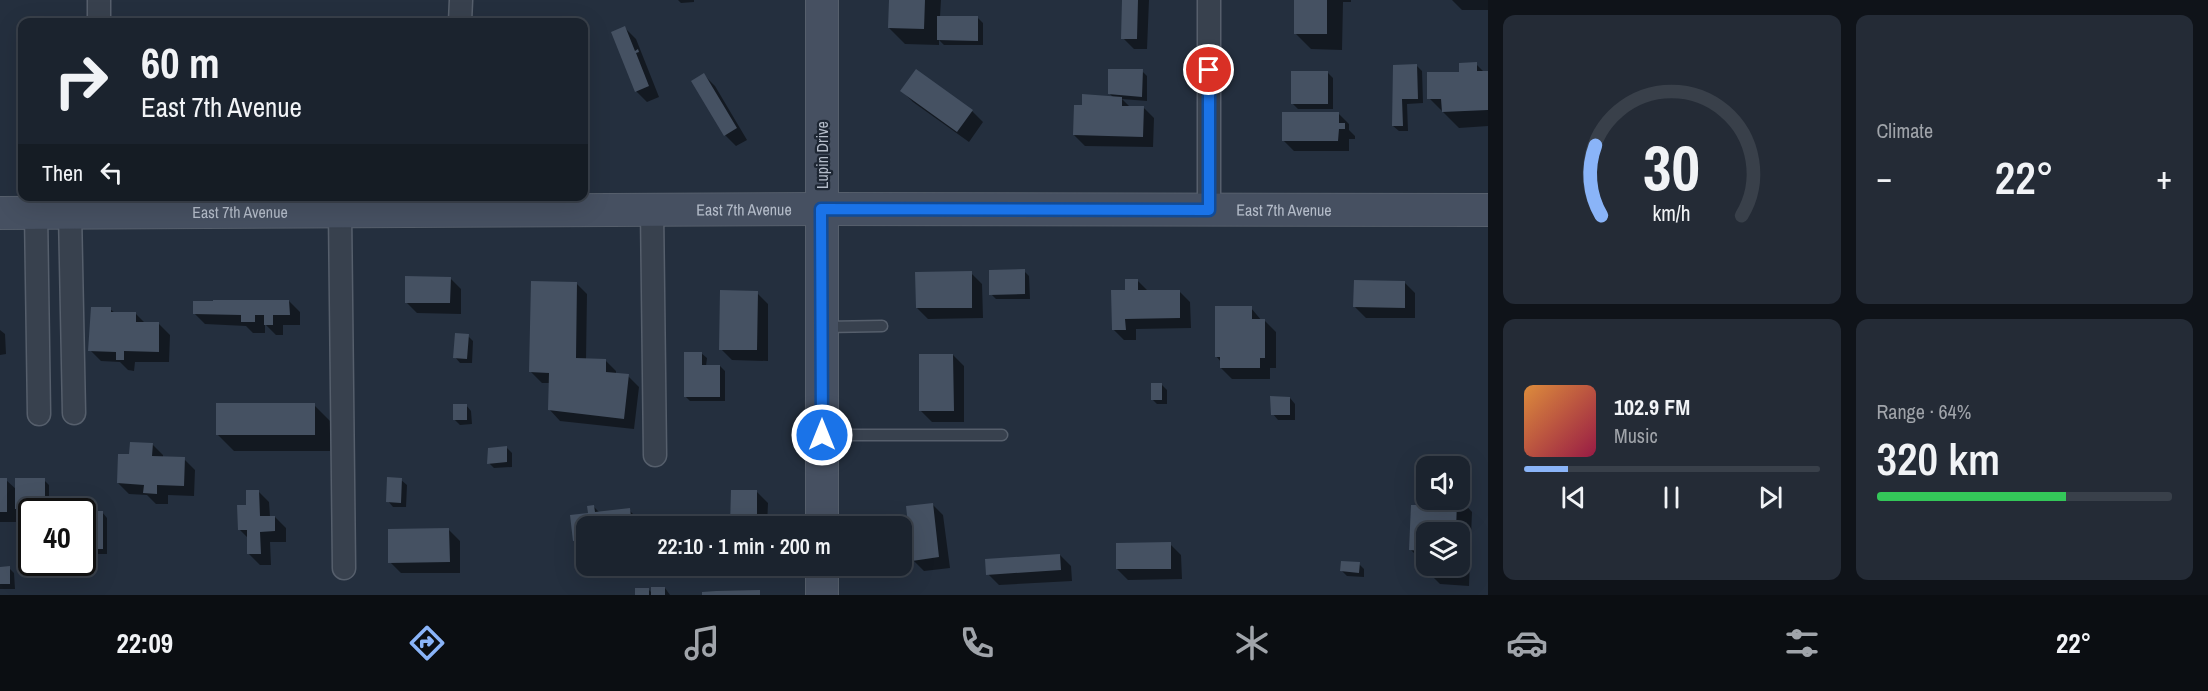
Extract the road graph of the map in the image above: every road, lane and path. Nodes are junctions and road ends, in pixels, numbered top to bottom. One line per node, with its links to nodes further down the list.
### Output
1 (99, 0): 5 (street)
2 (461, 0): 6 (street)
3 (822, 0): 9 (main road, Lupin Drive)
4 (1209, 0): 11 (street)
5 (99, 18)
6 (460, 18)
7 (458, 203): 10 (main road, East 7th Avenue); 13 (main road, East 7th Avenue)
8 (101, 204): 13 (main road, East 7th Avenue); 15 (main road, East 7th Avenue)
9 (821, 209): 10 (main road, East 7th Avenue); 11 (main road, East 7th Avenue); 18 (main road, Lupin Drive)
10 (652, 210): 23 (street)
11 (1209, 210): 12 (main road, East 7th Avenue)
12 (1488, 210)
13 (340, 211): 25 (street)
14 (36, 212): 15 (main road, East 7th Avenue); 16 (main road, East 7th Avenue); 20 (street)
15 (70, 212): 19 (street)
16 (0, 213)
17 (882, 326): 18 (lane)
18 (822, 327): 21 (main road, Lupin Drive)
19 (74, 413)
20 (39, 414)
21 (822, 435): 22 (lane); 24 (main road, Lupin Drive)
22 (1002, 435)
23 (655, 455)
24 (822, 516)
25 (344, 568)
26 (822, 576): 27 (main road)
27 (822, 595)

